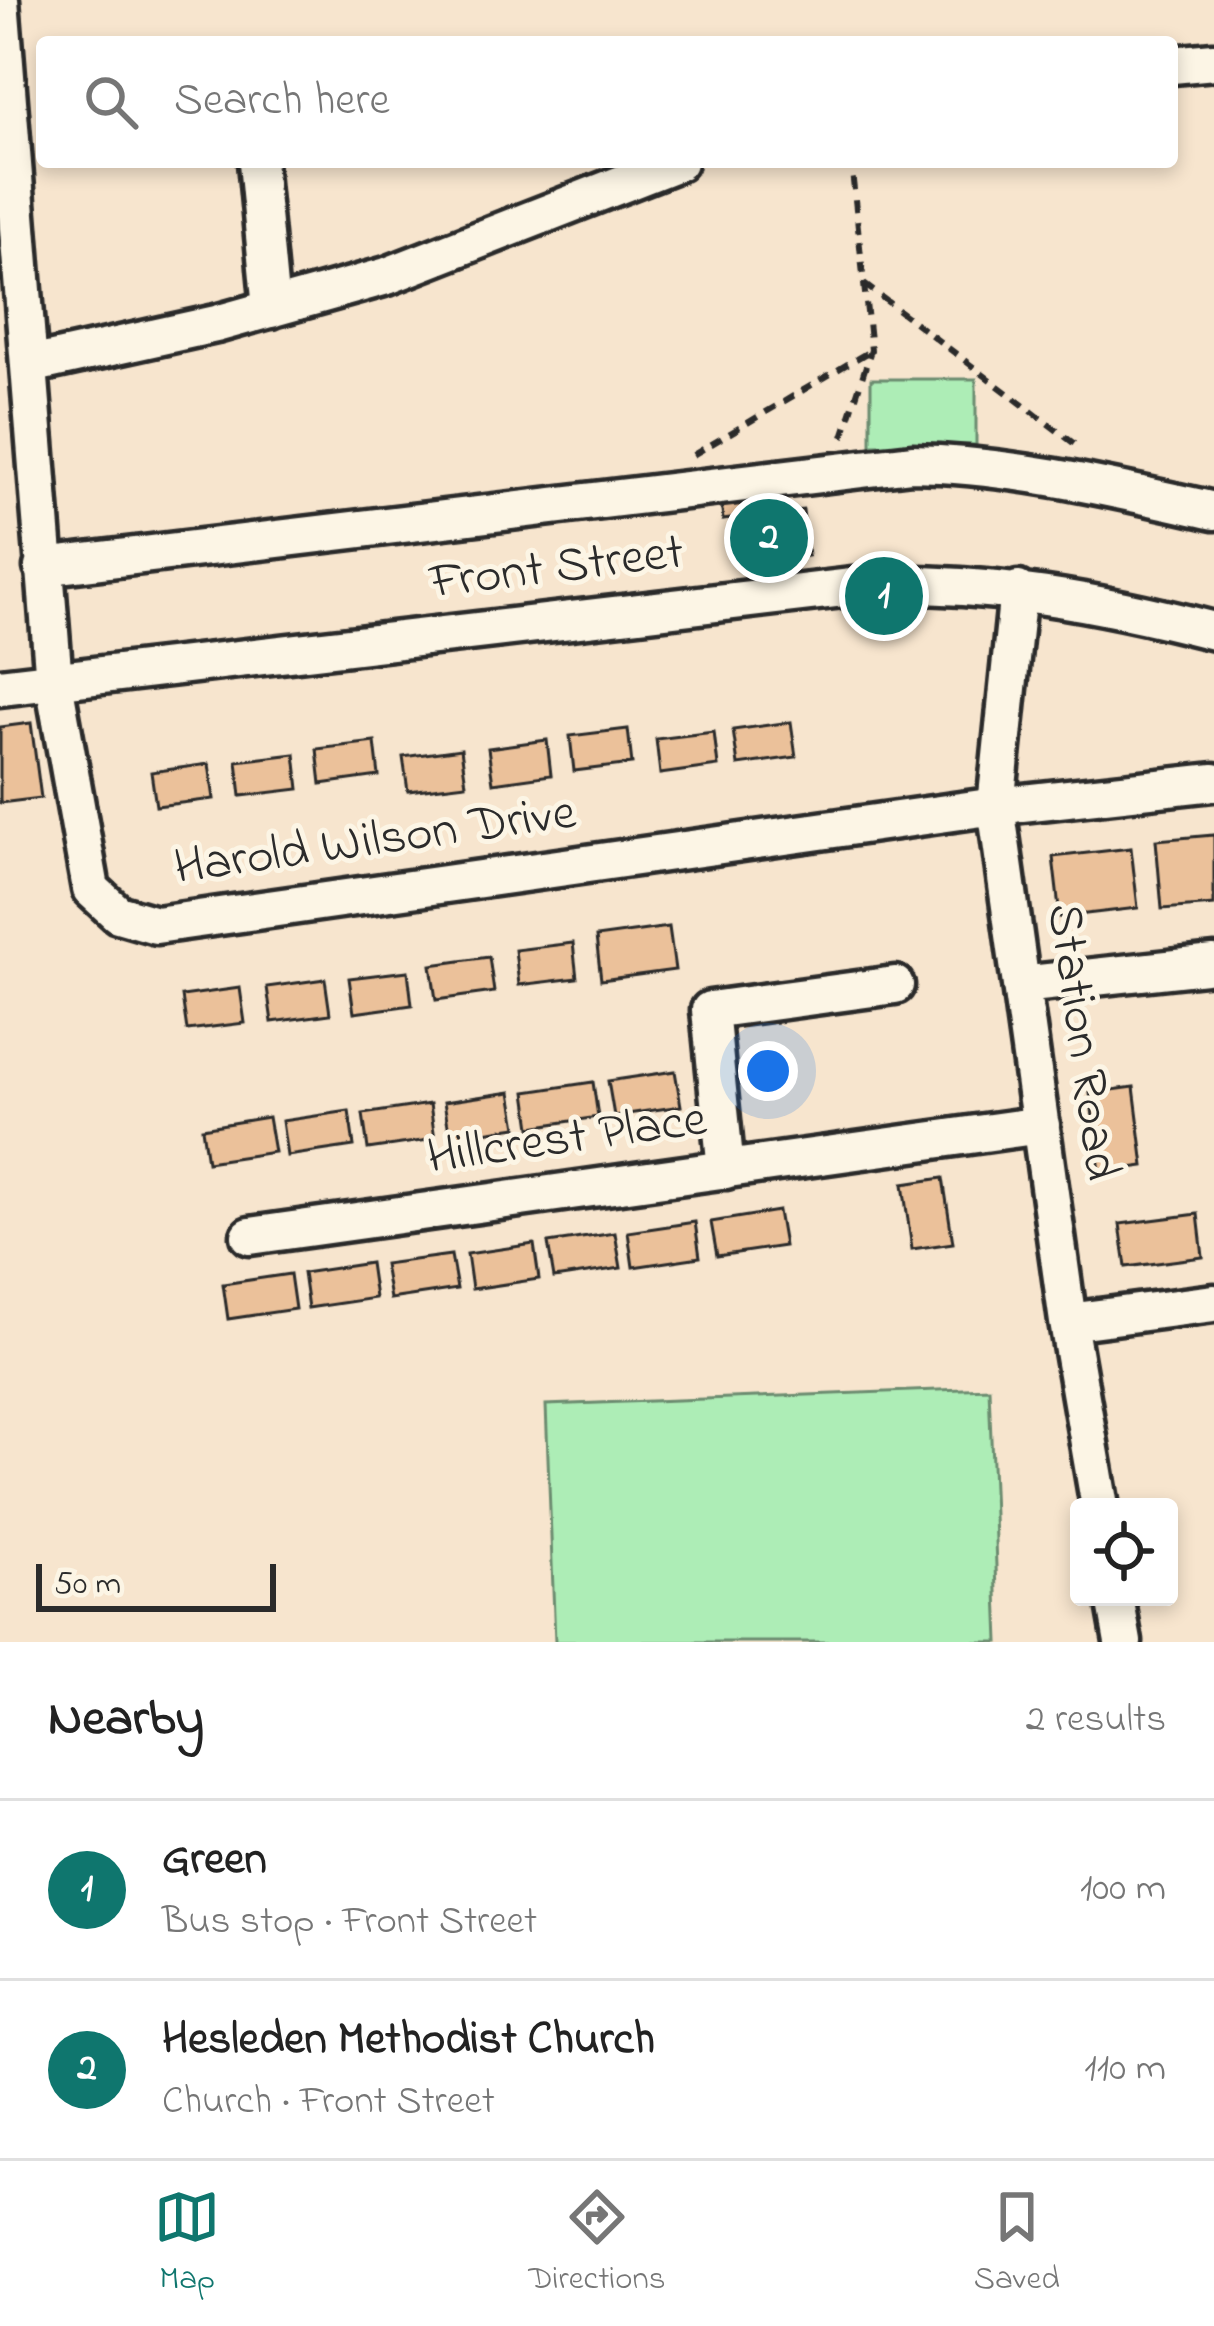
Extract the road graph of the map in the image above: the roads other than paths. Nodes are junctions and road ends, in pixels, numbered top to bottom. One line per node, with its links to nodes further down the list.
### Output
1 (0, 0): 4 (street, Harold Wilson Drive)
2 (1214, 61): 3 (street)
3 (1178, 64)
4 (7, 163): 8 (street, Harold Wilson Drive)
5 (258, 168): 7 (street)
6 (663, 168): 7 (street)
7 (271, 309): 8 (street)
8 (29, 365): 10 (street, Harold Wilson Drive)
9 (1214, 512): 10 (street)
10 (43, 567): 13 (street, Harold Wilson Drive)
11 (1018, 590): 12 (street, Front Street); 13 (street, Front Street); 16 (street, Station Road)
12 (1214, 632)
13 (54, 682): 14 (street, Front Street); 16 (street, Harold Wilson Drive)
14 (0, 687)
15 (1214, 782): 16 (street, Harold Wilson Drive)
16 (997, 806): 19 (street, Station Road)
17 (1214, 964): 19 (street)
18 (895, 985): 21 (street)
19 (1021, 985): 20 (street, Station Road)
20 (1041, 1126): 21 (street, Hillcrest Place); 24 (street, Station Road)
21 (726, 1170): 22 (street, Hillcrest Place)
22 (250, 1236)
23 (1214, 1303): 24 (street)
24 (1068, 1322): 25 (street, Station Road)
25 (1098, 1498)
26 (1117, 1606): 27 (street)
27 (1123, 1642)

